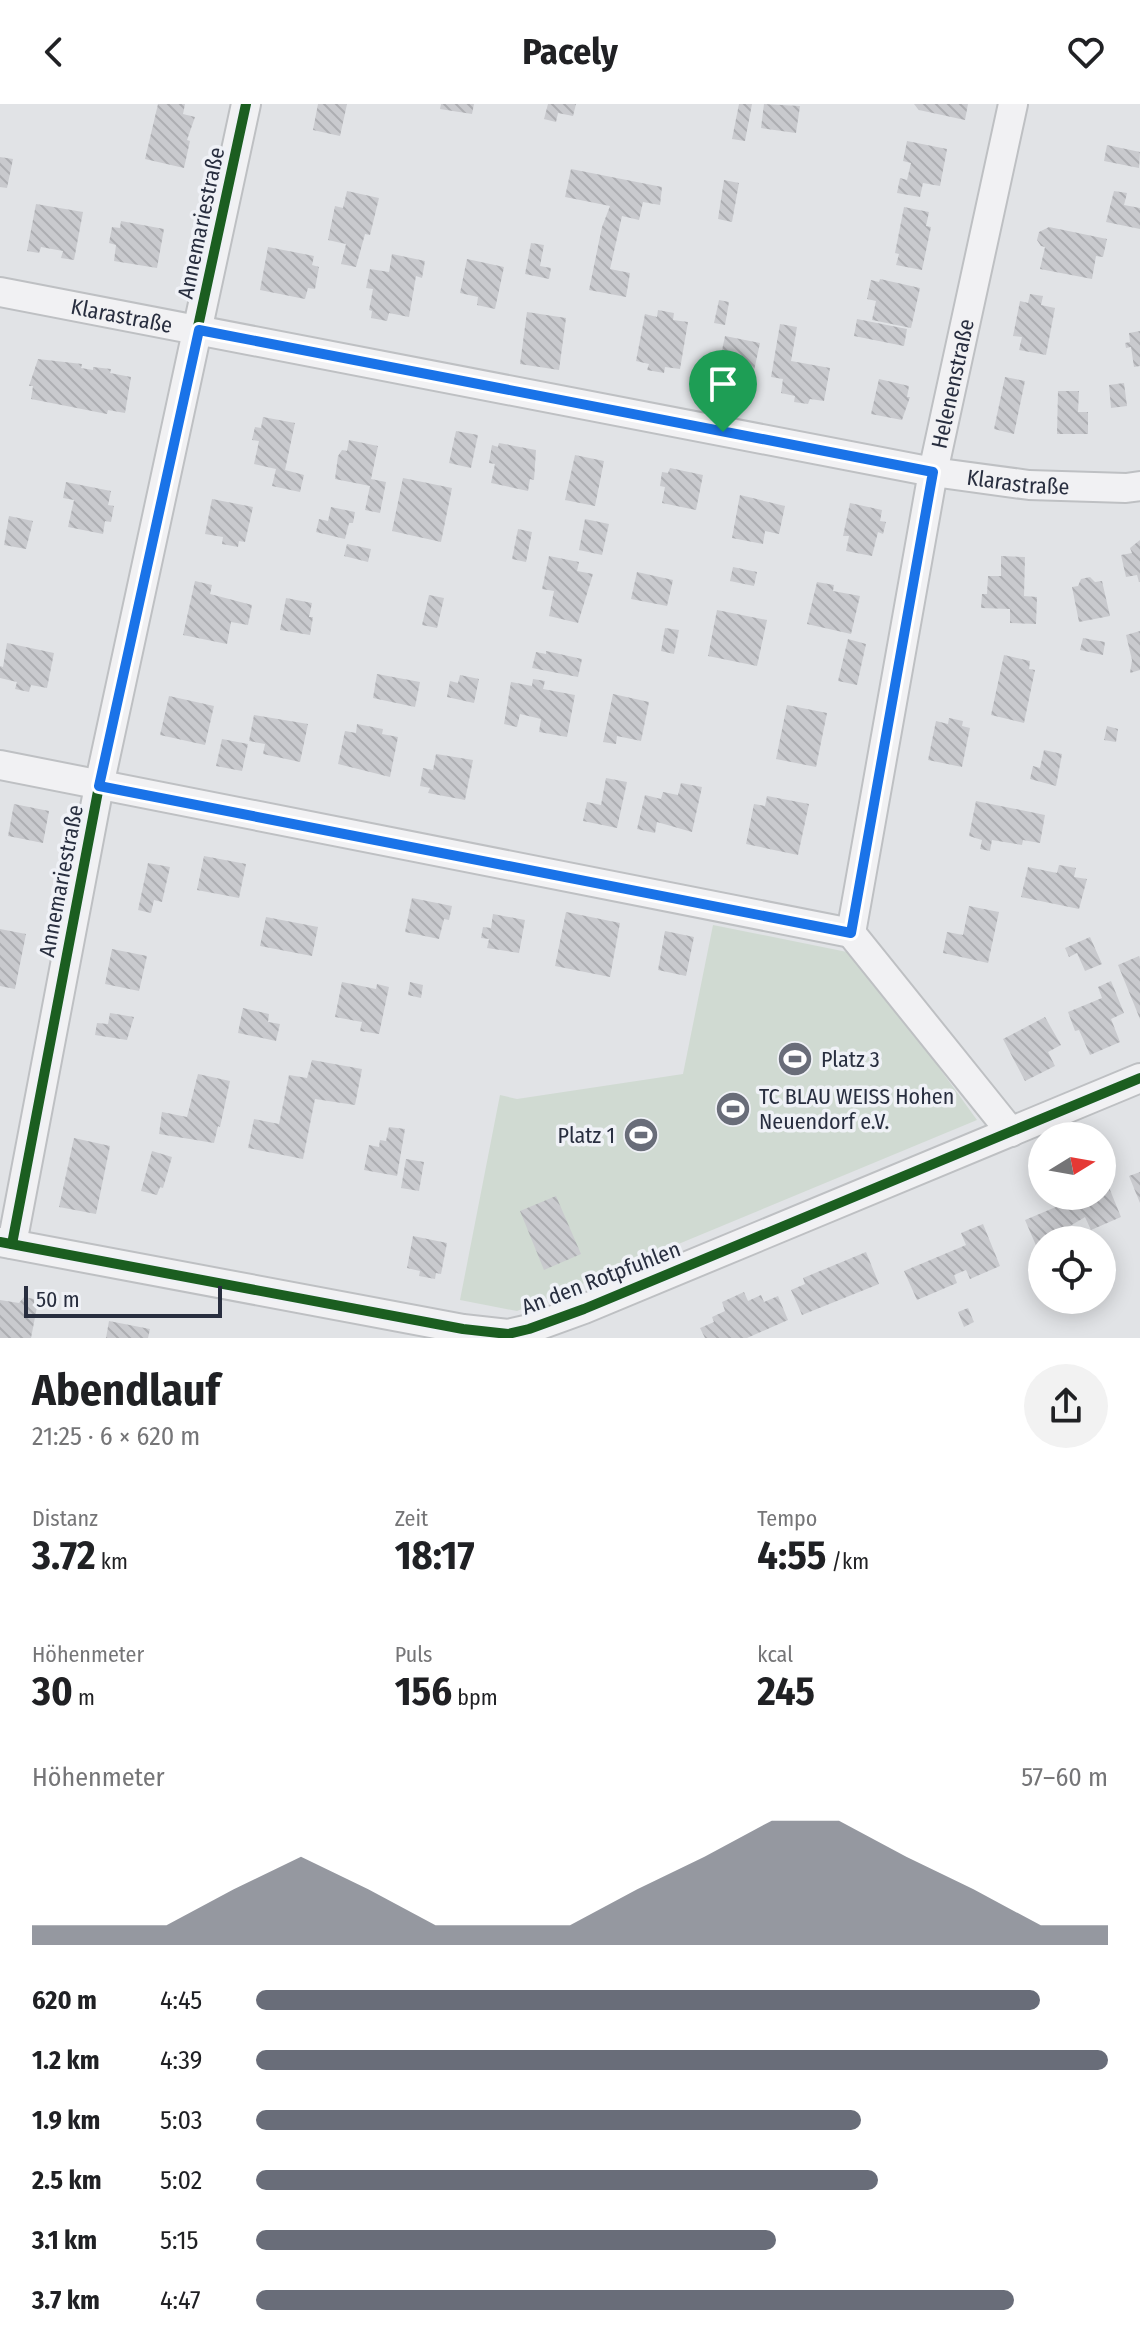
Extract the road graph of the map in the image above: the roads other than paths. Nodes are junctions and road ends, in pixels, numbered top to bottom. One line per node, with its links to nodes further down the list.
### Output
1 (246, 104): 4 (street, Annemariestraße)
2 (1013, 104): 5 (street, Helenenstraße)
3 (0, 292): 4 (street, Klarastraße)
4 (199, 330): 5 (street, Klarastraße); 8 (street, Annemariestraße)
5 (933, 472): 6 (street, Klarastraße); 9 (street, Helenenstraße)
6 (1140, 486)
7 (0, 765): 8 (street)
8 (99, 786): 9 (street); 12 (street, Annemariestraße)
9 (851, 933): 11 (street)
10 (1140, 1078): 11 (street, An den Rotpfuhlen)
11 (1011, 1132): 12 (street, An den Rotpfuhlen)
12 (6, 1243)

